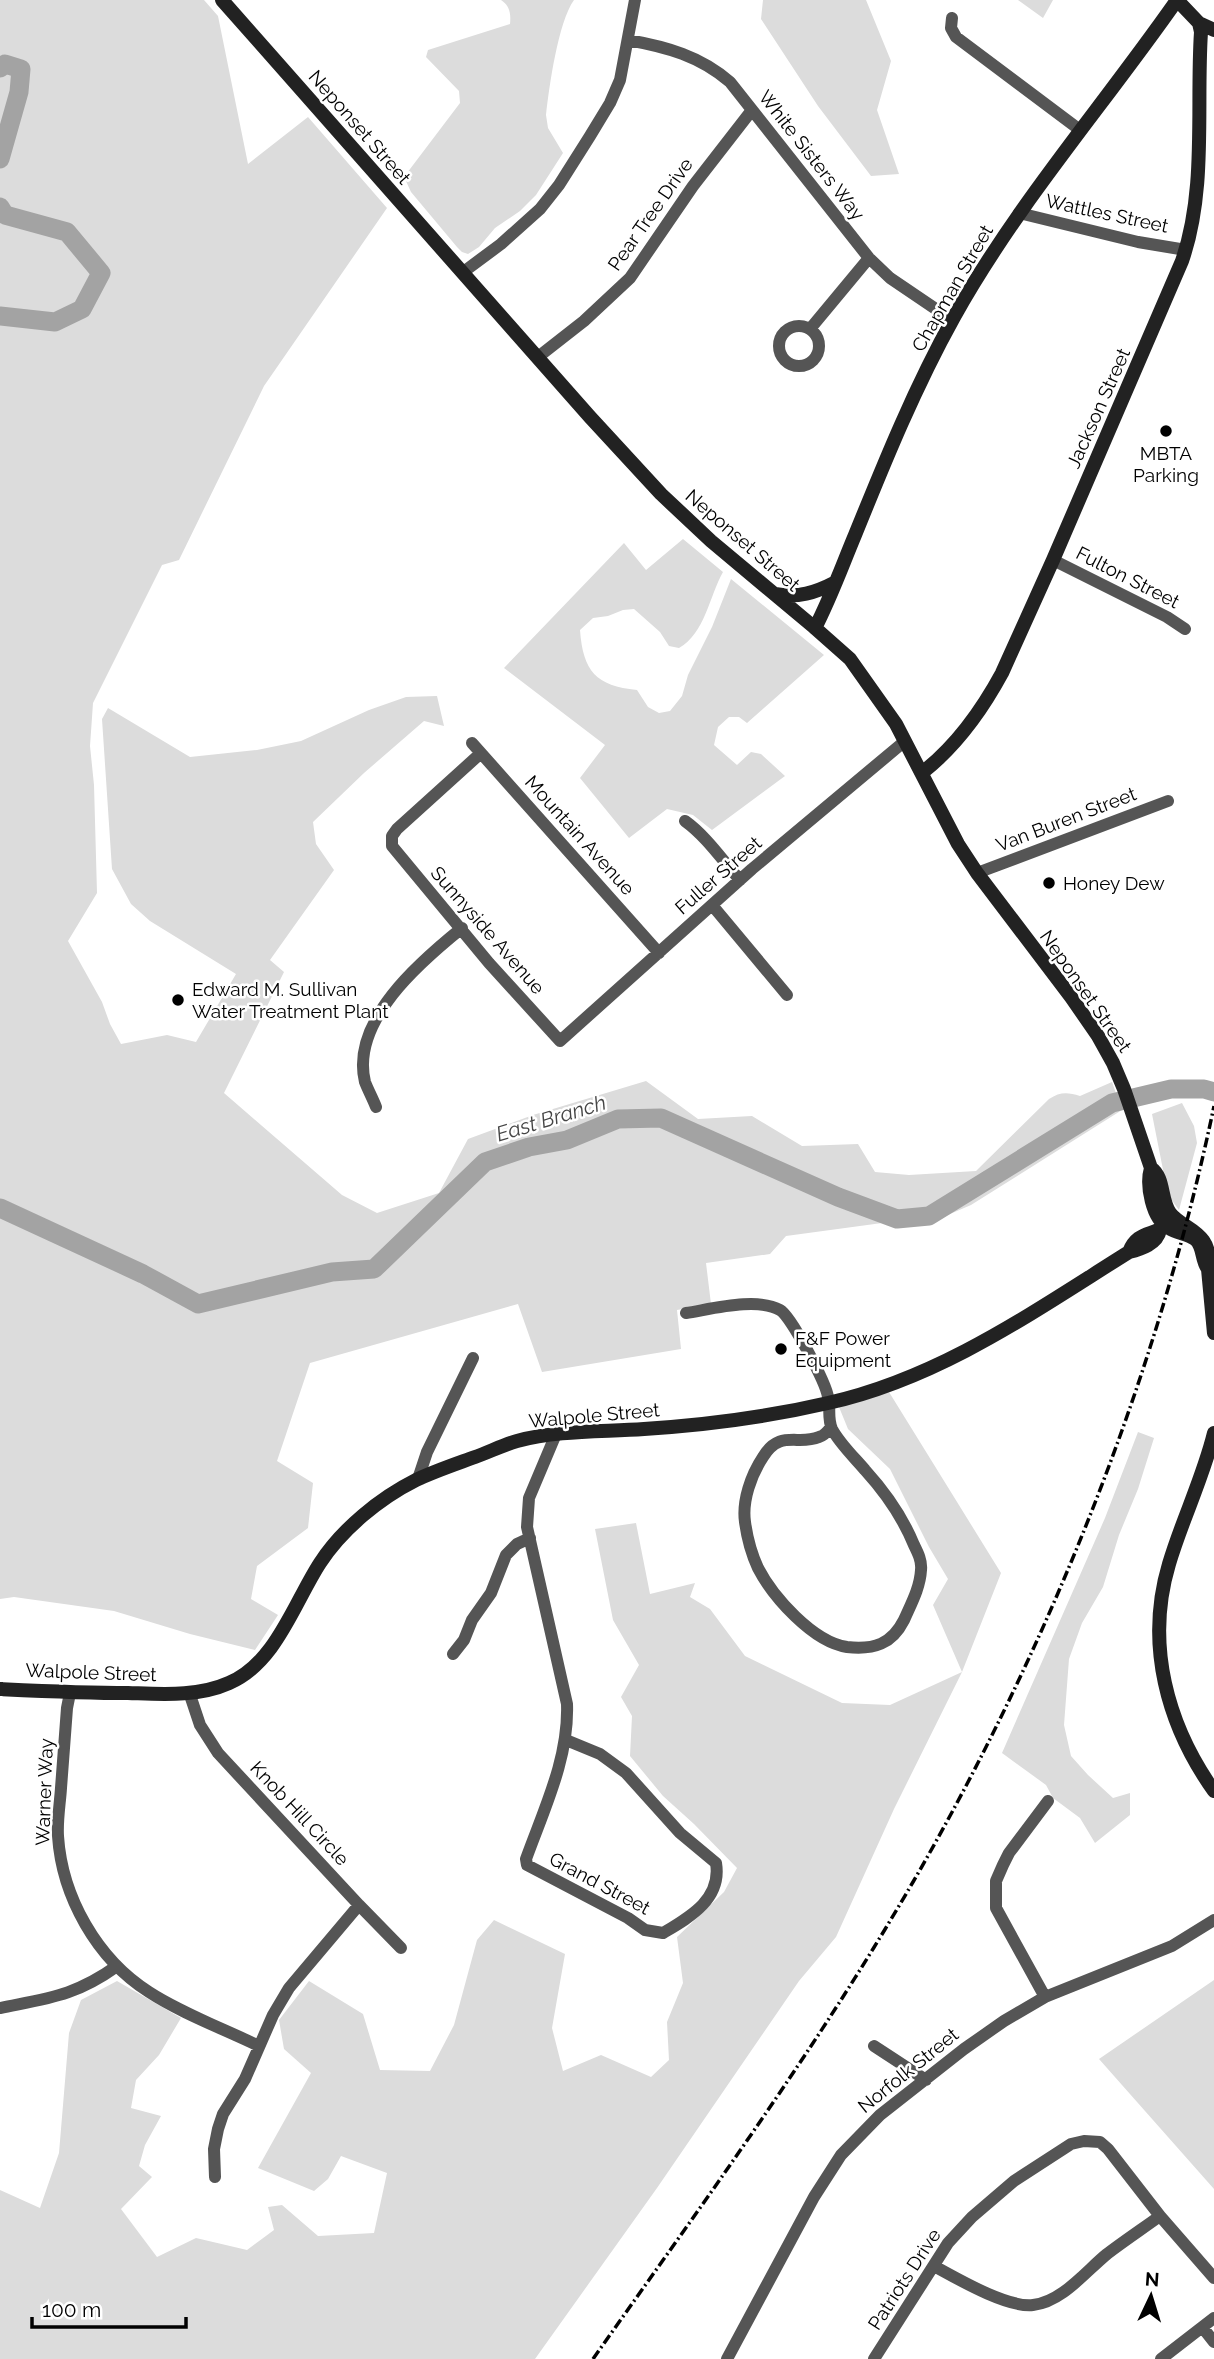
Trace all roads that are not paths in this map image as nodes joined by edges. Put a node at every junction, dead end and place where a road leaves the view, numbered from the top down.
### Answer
1 (222, 0) edge
2 (635, 0) edge
3 (1177, 0) edge
4 (952, 18) dead end
5 (1199, 23) junction
6 (1214, 30) edge
7 (628, 40) junction
8 (752, 110) junction
9 (1080, 130) junction
10 (1019, 214) junction
11 (1186, 250) junction
12 (869, 258) junction
13 (462, 273) junction
14 (952, 320) junction
15 (810, 329) dead end
16 (538, 357) junction
17 (1053, 560) junction
18 (836, 582) junction
19 (775, 594) junction
20 (816, 628) junction
21 (1185, 629) dead end
22 (905, 741) junction
23 (472, 743) dead end
24 (481, 753) junction
25 (923, 772) junction
26 (1168, 801) dead end
27 (685, 821) dead end
28 (977, 873) junction
29 (740, 880) junction
30 (712, 905) junction
31 (462, 928) junction
32 (659, 953) junction
33 (787, 995) dead end
34 (560, 1041) joint
35 (376, 1107) dead end
36 (1166, 1224) junction
37 (1212, 1240) edge
38 (1208, 1269) junction
39 (686, 1313) dead end
40 (1214, 1333) edge
41 (473, 1358) dead end
42 (829, 1403) junction
43 (831, 1427) junction
44 (1214, 1433) edge
45 (556, 1434) junction
46 (418, 1479) junction
47 (530, 1538) junction
48 (453, 1654) dead end
49 (0, 1689) edge
50 (189, 1692) junction
51 (70, 1693) junction
52 (566, 1740) junction
53 (1214, 1791) edge
54 (1048, 1801) dead end
55 (359, 1905) junction
56 (1214, 1920) edge
57 (401, 1948) dead end
58 (117, 1966) junction
59 (1045, 1997) junction
60 (0, 2008) edge
61 (259, 2046) junction
62 (874, 2046) dead end
63 (926, 2080) junction
64 (215, 2177) dead end
65 (1160, 2216) junction
66 (934, 2266) junction
67 (1214, 2278) edge
68 (1214, 2318) edge
69 (1203, 2328) junction
70 (1214, 2342) edge
71 (727, 2359) edge
72 (874, 2359) edge
73 (1161, 2359) edge

1 - 13 main road, Neponset Street
2 - 7 street
3 - 5 main road
3 - 9 main road, Chapman Street
4 - 9 street
5 - 6 main road
5 - 11 main road, Jackson Street
7 - 8 street, White Sisters Way
7 - 13 street
8 - 12 street, White Sisters Way
8 - 16 street, Pear Tree Drive
9 - 10 main road, Chapman Street
10 - 11 street, Wattles Street
10 - 14 main road, Chapman Street
11 - 17 main road, Jackson Street
12 - 14 street, White Sisters Way
12 - 15 street
13 - 16 main road, Neponset Street
14 - 18 main road, Chapman Street
16 - 19 main road, Neponset Street
17 - 21 street, Fulton Street
17 - 25 main road, Jackson Street
18 - 19 main road
18 - 20 main road, Chapman Street
19 - 20 main road, Neponset Street
20 - 22 main road, Neponset Street
22 - 25 main road, Neponset Street
22 - 29 street, Fuller Street
23 - 24 street, Mountain Avenue
24 - 31 street, Sunnyside Avenue
24 - 32 street, Mountain Avenue
25 - 28 main road, Neponset Street
26 - 28 street, Van Buren Street
27 - 29 street
28 - 36 main road, Neponset Street
29 - 30 street, Fuller Street
30 - 32 street, Fuller Street
30 - 33 street
31 - 34 street, Sunnyside Avenue
31 - 35 street
32 - 34 street, Fuller Street
36 - 37 main road
36 - 38 main road
36 - 42 main road, Walpole Street
37 - 38 main road
38 - 40 main road
39 - 42 street
41 - 46 street
42 - 43 street
42 - 45 main road, Walpole Street
43 - 43 street
44 - 53 main road
45 - 46 main road, Walpole Street
45 - 47 street, Grand Street
46 - 50 main road, Walpole Street
47 - 48 street
47 - 52 street, Grand Street
49 - 51 main road, Walpole Street
50 - 51 main road, Walpole Street
50 - 55 street, Knob Hill Circle
51 - 58 street, Warner Way
52 - 52 street, Grand Street
54 - 59 street
55 - 57 street, Knob Hill Circle
55 - 61 street
56 - 59 street, Norfolk Street
58 - 60 street
58 - 61 street, Warner Way
59 - 63 street, Norfolk Street
61 - 64 street
62 - 63 street
63 - 71 street, Norfolk Street
65 - 66 street
65 - 66 street, Patriots Drive
65 - 67 street, Patriots Drive
66 - 72 street, Patriots Drive
68 - 69 street
69 - 70 street
69 - 73 street

